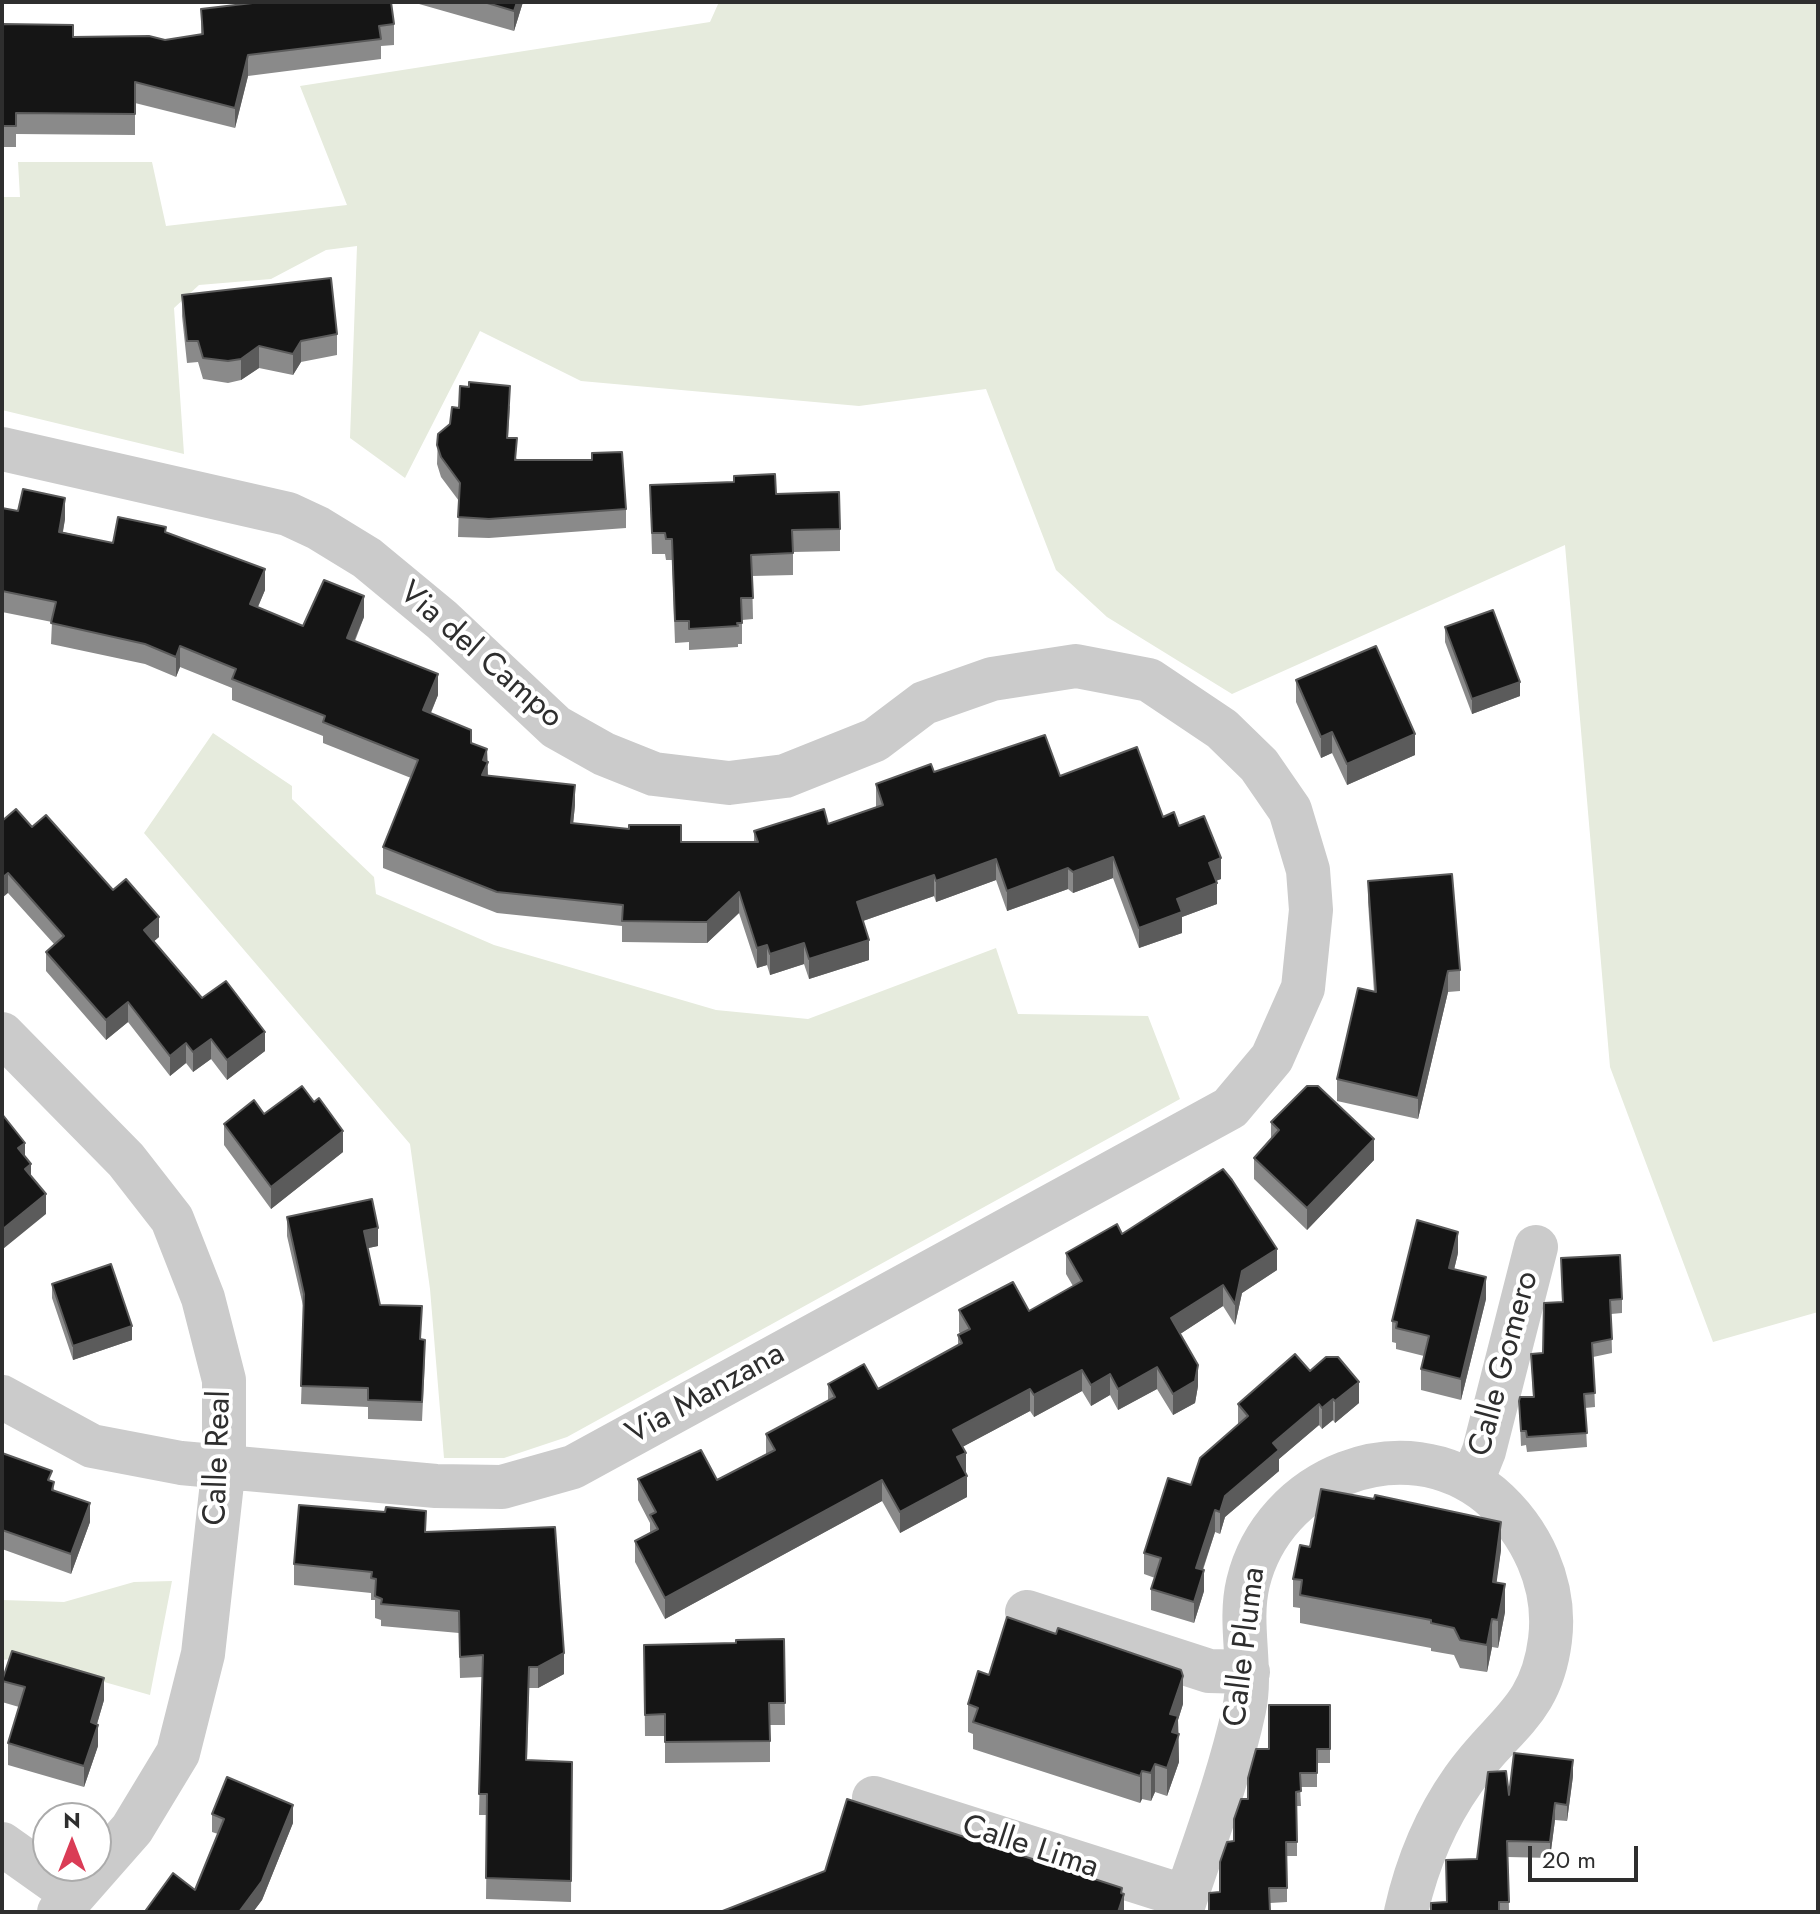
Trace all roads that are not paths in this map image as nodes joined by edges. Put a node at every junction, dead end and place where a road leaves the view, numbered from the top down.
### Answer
1 (2, 449) edge
2 (1303, 988) joint
3 (2, 1034) edge
4 (1536, 1247) dead end
5 (2, 1397) edge
6 (224, 1465) junction
7 (1472, 1481) junction
8 (1027, 1612) dead end
9 (1248, 1672) junction
10 (874, 1798) dead end
11 (2, 1844) edge
12 (66, 1904) edge
13 (1183, 1904) edge
14 (1406, 1912) edge

1 - 2 street, Via del Campo
2 - 6 street, Via Manzana
3 - 6 street, Calle Real
4 - 7 street, Calle Gomero
5 - 6 street, Via Manzana
6 - 12 street, Calle Real
7 - 9 street, Calle Pluma
7 - 14 street, Calle Pluma
8 - 9 street
9 - 13 street, Calle Pluma
10 - 13 street, Calle Lima
11 - 12 street

